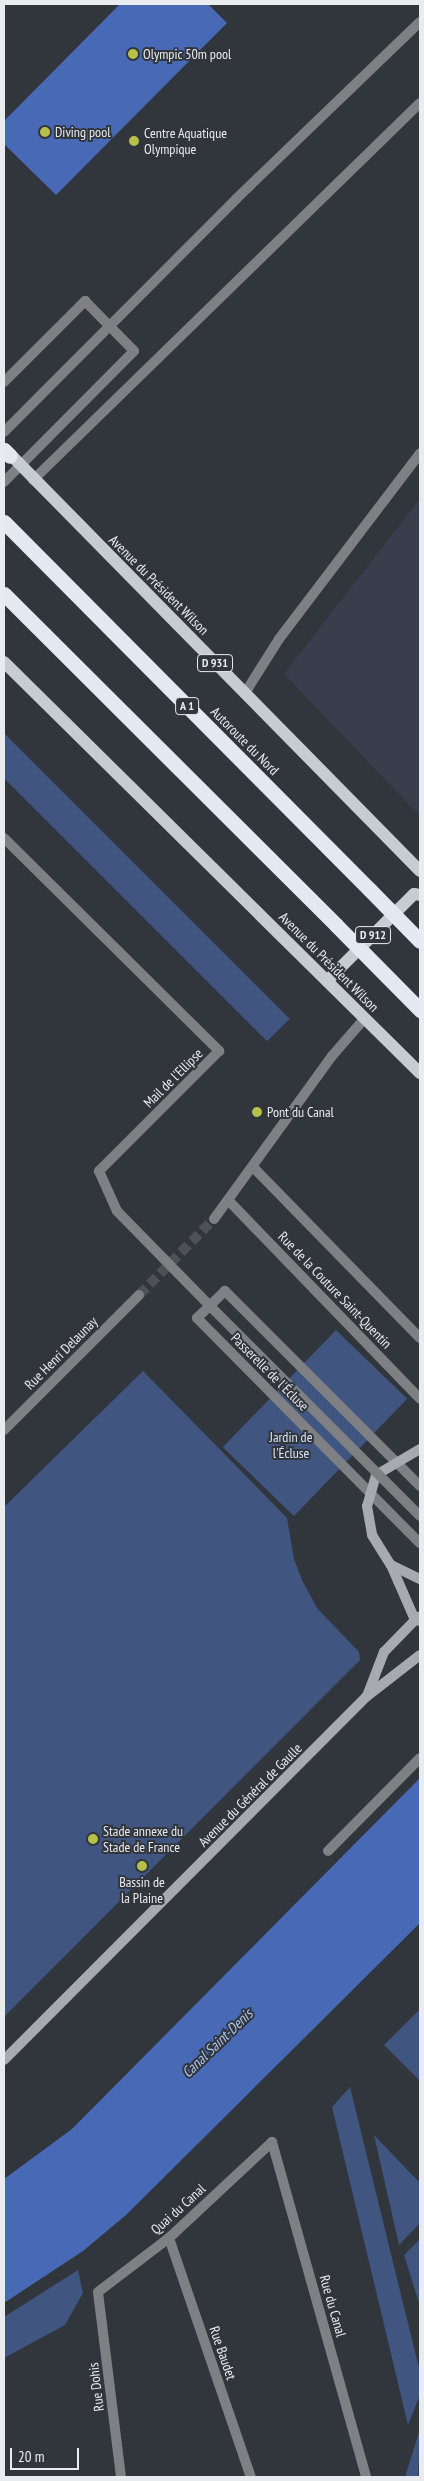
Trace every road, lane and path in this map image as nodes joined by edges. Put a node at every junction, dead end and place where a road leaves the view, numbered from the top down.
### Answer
1 (420, 22) edge
2 (420, 103) edge
3 (109, 326) junction
4 (4, 382) edge
5 (4, 432) edge
6 (420, 453) edge
7 (9, 455) edge
8 (33, 480) junction
9 (4, 482) edge
10 (4, 522) edge
11 (4, 594) edge
12 (4, 662) edge
13 (245, 693) junction
14 (4, 838) edge
15 (420, 871) edge
16 (420, 895) edge
17 (420, 941) edge
18 (327, 981) junction
19 (420, 1010) edge
20 (365, 1018) junction
21 (420, 1073) edge
22 (253, 1167) junction
23 (229, 1201) junction
24 (214, 1219) tunnel mouth
25 (139, 1295) tunnel mouth
26 (210, 1306) junction
27 (420, 1338) edge
28 (420, 1399) edge
29 (4, 1430) edge
30 (420, 1449) edge
31 (420, 1486) edge
32 (420, 1516) edge
33 (420, 1543) edge
34 (391, 1565) junction
35 (420, 1579) edge
36 (418, 1618) edge
37 (420, 1655) edge
38 (366, 1697) junction
39 (420, 1758) edge
40 (328, 1851) dead end
41 (4, 2060) edge
42 (272, 2142) joint
43 (170, 2238) junction
44 (98, 2292) joint
45 (121, 2477) edge
46 (251, 2477) edge
47 (366, 2477) edge

1 - 3 street
2 - 8 street
3 - 4 street
3 - 5 street
3 - 7 street
6 - 13 street
7 - 8 main road, Avenue du Président Wilson / D 931
7 - 9 street
8 - 13 main road, Avenue du Président Wilson / D 931
10 - 17 highway, Autoroute du Nord / A 1, bridge
11 - 19 highway, bridge
12 - 18 main road, Avenue du Président Wilson
13 - 15 main road, Avenue du Président Wilson / D 931
14 - 26 street, Mail de l'Ellipse
16 - 18 main road, D 912
18 - 20 main road, Avenue du Président Wilson
20 - 21 main road, Avenue du Président Wilson
20 - 22 street
22 - 23 street
22 - 27 street, Rue de la Couture Saint-Quentin
23 - 24 street
23 - 28 street, Rue de la Couture Saint-Quentin
25 - 29 street, Rue Henri Delaunay
26 - 31 street, Passerelle de l'Écluse
26 - 32 street, Passerelle de l'Écluse, bridge
26 - 33 street, Passerelle de l'Écluse
30 - 34 street
34 - 35 street
34 - 36 street
36 - 38 street, Avenue du Général de Gaulle
37 - 38 street, Avenue du Général de Gaulle
38 - 41 street, Avenue du Général de Gaulle
39 - 40 street
42 - 43 street, Quai du Canal
42 - 47 street, Rue du Canal
43 - 44 street, Quai du Canal
43 - 46 street, Rue Baudet
44 - 45 street, Rue Dohis

